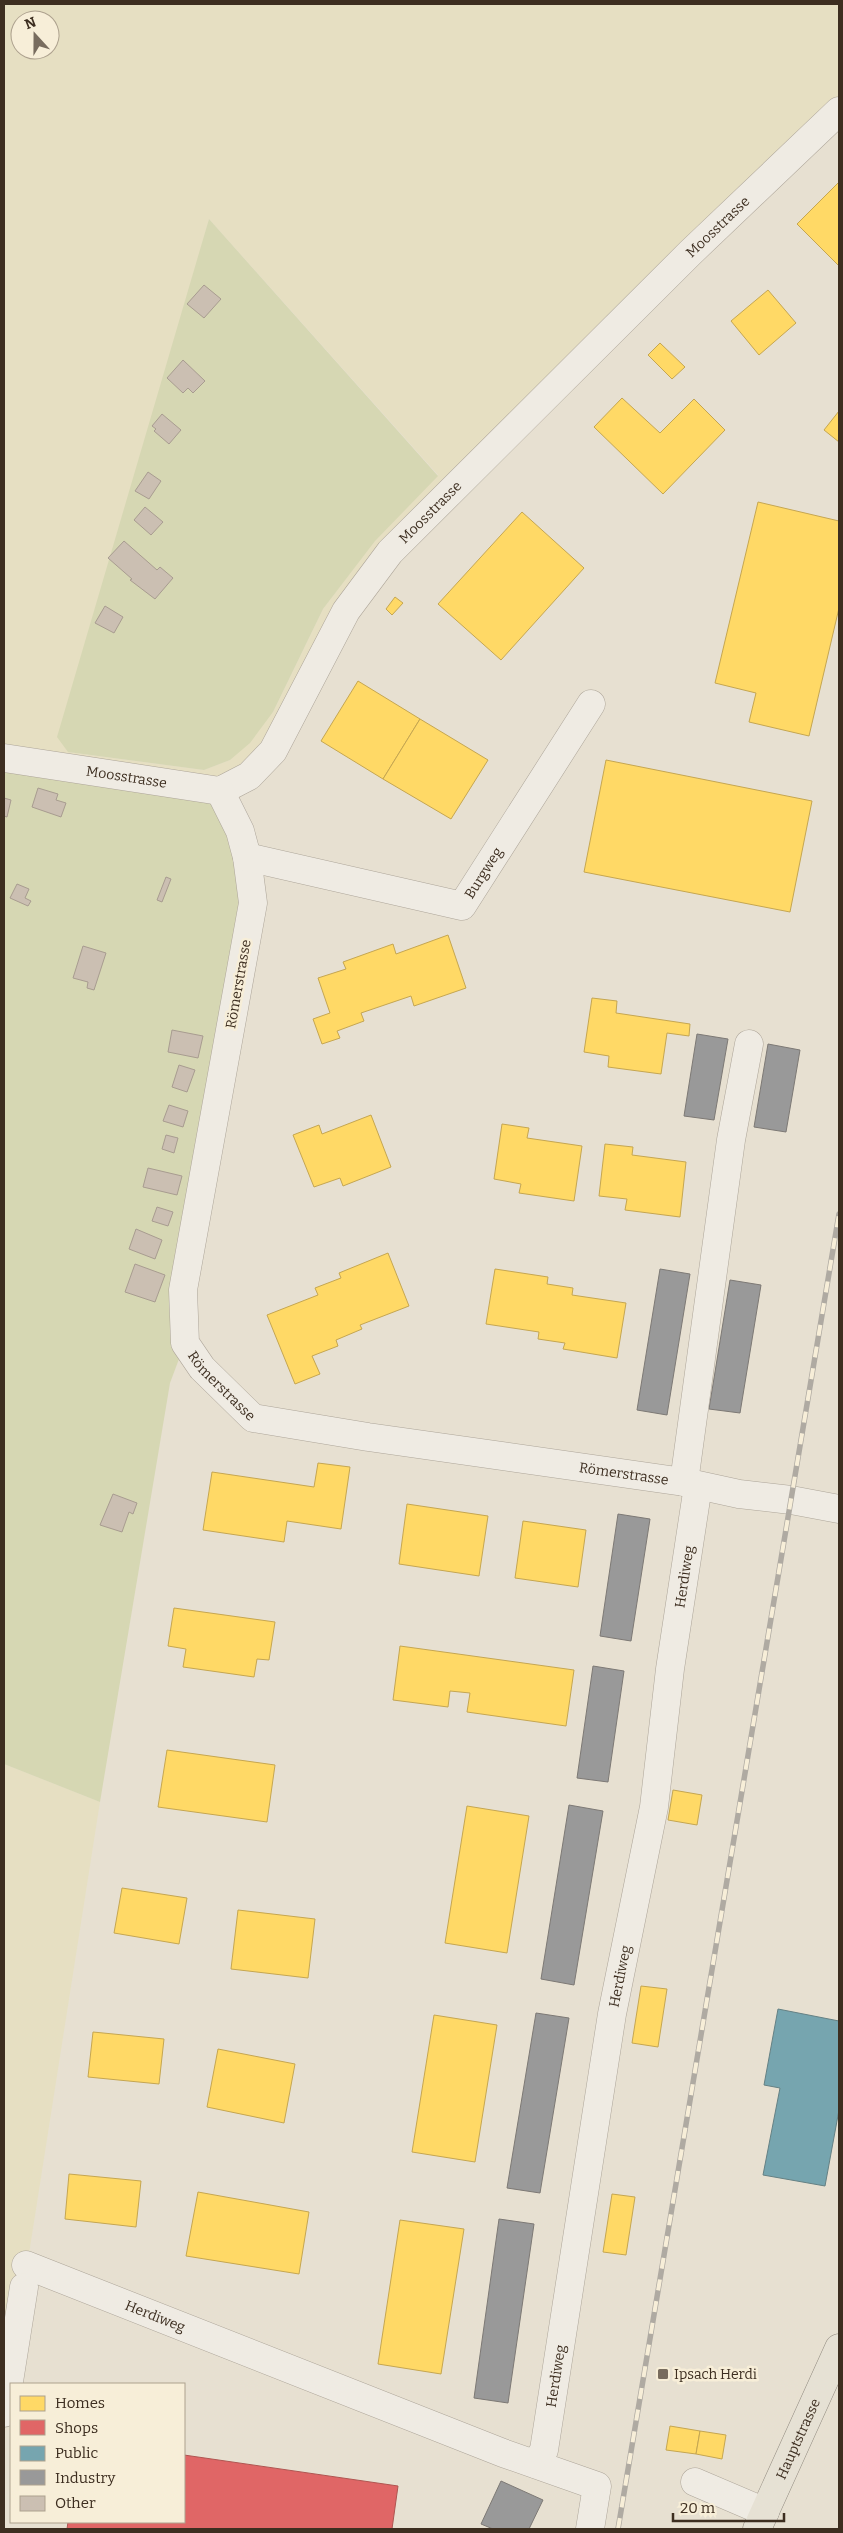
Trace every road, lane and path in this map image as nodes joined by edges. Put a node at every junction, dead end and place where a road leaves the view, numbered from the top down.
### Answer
1 (839, 110) edge
2 (591, 704) dead end
3 (4, 758) edge
4 (220, 791) junction
5 (247, 857) junction
6 (749, 1044) dead end
7 (691, 1484) junction
8 (839, 1509) edge
9 (839, 2348) edge
10 (4, 2413) edge
11 (536, 2464) junction
12 (695, 2482) dead end
13 (761, 2521) edge
14 (590, 2529) edge

1 - 4 street, Moosstrasse
2 - 5 street, Burgweg
3 - 4 street, Moosstrasse
4 - 5 street, Römerstrasse
5 - 7 street, Römerstrasse
6 - 7 street, Herdiweg
7 - 8 street, Römerstrasse
7 - 11 street, Herdiweg
9 - 13 main road, Hauptstrasse
10 - 11 street, Herdiweg
11 - 14 street, Herdiweg
12 - 13 street

